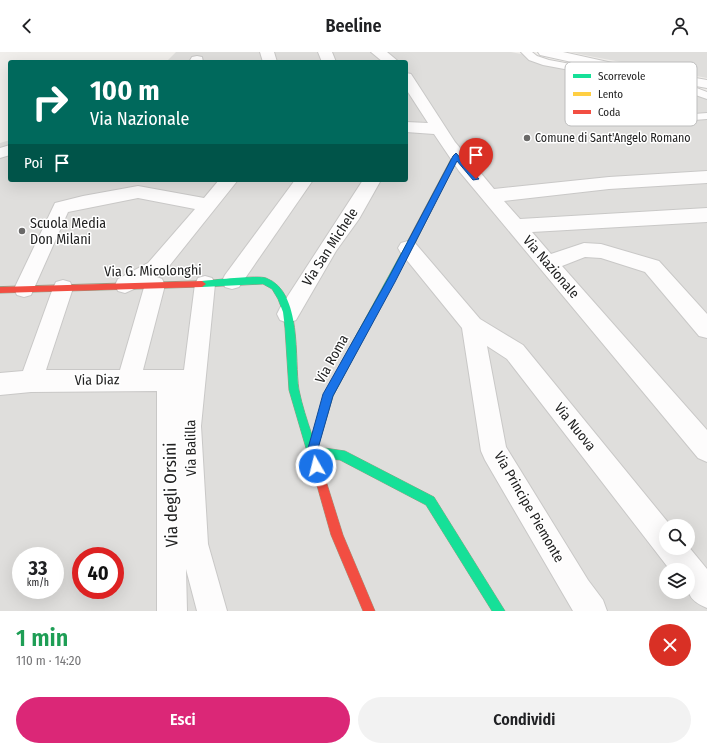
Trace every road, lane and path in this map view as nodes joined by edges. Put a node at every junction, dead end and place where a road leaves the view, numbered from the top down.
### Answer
1 (378, 52) edge
2 (526, 52) edge
3 (545, 52) edge
4 (389, 60) edge
5 (590, 62) edge
6 (565, 66) edge
7 (408, 79) edge
8 (697, 82) edge
9 (707, 84) edge
10 (697, 92) edge
11 (707, 96) edge
12 (408, 127) edge
13 (439, 129) junction
14 (456, 156) junction
15 (707, 177) edge
16 (227, 182) edge
17 (303, 182) edge
18 (371, 182) edge
19 (144, 186) edge
20 (490, 196) junction
21 (208, 205) junction
22 (707, 216) edge
23 (516, 226) junction
24 (408, 248) junction
25 (547, 263) junction
26 (232, 281) junction
27 (205, 284) junction
28 (125, 285) junction
29 (155, 285) junction
30 (63, 288) junction
31 (24, 289) junction
32 (0, 290) edge
33 (288, 314) junction
34 (472, 325) junction
35 (707, 329) edge
36 (129, 379) junction
37 (181, 380) junction
38 (31, 381) junction
39 (0, 384) edge
40 (707, 449) edge
41 (312, 452) junction
42 (659, 533) edge
43 (677, 555) edge
44 (707, 593) edge
45 (172, 611) edge
46 (212, 611) edge
47 (369, 611) edge
48 (499, 611) edge
49 (592, 611) edge

1 - 4 street
2 - 6 lane
3 - 5 street
7 - 13 street, Via Nazionale
8 - 9 street
10 - 11 lane
12 - 13 street
13 - 14 street, Via Nazionale
14 - 20 street, Via Nazionale
14 - 24 street, Via Roma
15 - 20 street
16 - 21 street
17 - 26 street
18 - 33 street, Via San Michele
19 - 21 street
19 - 31 street
20 - 23 street, Via Nazionale
21 - 28 street
22 - 23 street
23 - 25 street, Via Nazionale
24 - 34 street
24 - 41 street, Via Roma
25 - 35 street
25 - 40 street, Via Nazionale
26 - 27 street, Via G. Micolonghi
26 - 33 street, Via G. Micolonghi
27 - 29 street, Via G. Micolonghi
27 - 37 street, Via Balilla
28 - 29 street, Via G. Micolonghi
28 - 30 street, Via G. Micolonghi
29 - 36 street
30 - 31 street, Via G. Micolonghi
30 - 38 street
31 - 32 street, Via G. Micolonghi
33 - 41 street, Via G. Micolonghi
34 - 42 street, Via Nuova
34 - 49 street, Via Principe Piemonte
36 - 37 street, Via Diaz
36 - 38 street, Via Diaz
37 - 45 street, Via degli Orsini
37 - 46 street, Via Balilla
38 - 39 street, Via Diaz
41 - 47 street
41 - 48 street
43 - 44 street

